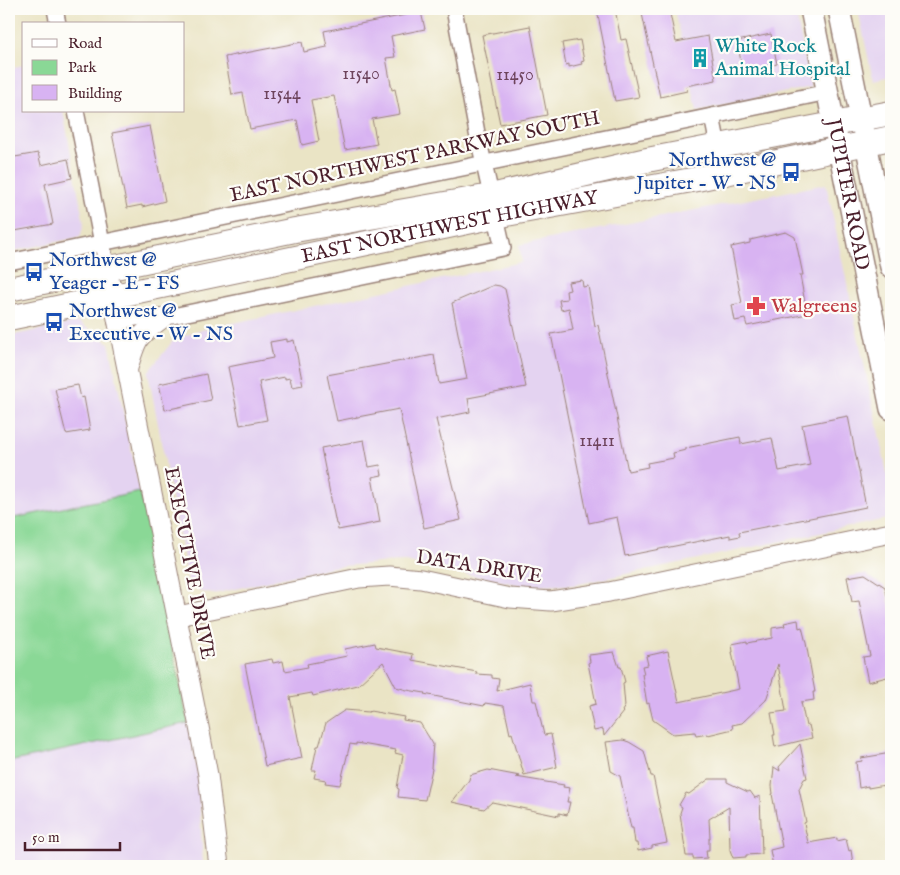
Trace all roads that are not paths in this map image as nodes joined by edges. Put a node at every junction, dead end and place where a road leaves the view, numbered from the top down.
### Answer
1 (55, 9) edge
2 (454, 9) edge
3 (811, 9) edge
4 (839, 9) edge
5 (58, 22) edge
6 (828, 92) junction
7 (76, 112) edge
8 (891, 113) edge
9 (712, 116) junction
10 (861, 119) junction
11 (835, 124) junction
12 (891, 138) edge
13 (866, 143) junction
14 (718, 146) junction
15 (839, 148) junction
16 (484, 164) junction
17 (494, 206) junction
18 (102, 243) junction
19 (9, 262) edge
20 (891, 267) edge
21 (107, 270) junction
22 (9, 289) edge
23 (112, 297) junction
24 (9, 318) edge
25 (163, 318) junction
26 (116, 322) junction
27 (127, 372) junction
28 (890, 400) edge
29 (891, 533) edge
30 (178, 616) junction
31 (219, 866) edge

1 - 5 street
2 - 16 street
3 - 6 main road, JUPITER ROAD
4 - 10 main road, JUPITER ROAD
6 - 9 street, EAST NORTHWEST PARKWAY SOUTH
6 - 11 main road, JUPITER ROAD
7 - 18 street
8 - 10 main road, EAST NORTHWEST HIGHWAY
9 - 14 street
9 - 16 street, EAST NORTHWEST PARKWAY SOUTH
10 - 11 main road, EAST NORTHWEST HIGHWAY
10 - 13 main road, JUPITER ROAD
11 - 14 main road, EAST NORTHWEST HIGHWAY
11 - 15 main road, JUPITER ROAD
12 - 13 main road, EAST NORTHWEST HIGHWAY
13 - 15 main road, EAST NORTHWEST HIGHWAY
13 - 20 main road, JUPITER ROAD
14 - 17 main road, EAST NORTHWEST HIGHWAY
15 - 17 main road, EAST NORTHWEST HIGHWAY
15 - 28 main road, JUPITER ROAD
16 - 17 street
16 - 18 street, EAST NORTHWEST PARKWAY SOUTH
17 - 21 main road, EAST NORTHWEST HIGHWAY
17 - 23 main road, EAST NORTHWEST HIGHWAY
17 - 25 street
18 - 19 street, EAST NORTHWEST PARKWAY SOUTH
18 - 21 street
21 - 22 main road, EAST NORTHWEST HIGHWAY
21 - 23 street, EXECUTIVE DRIVE
23 - 24 main road, EAST NORTHWEST HIGHWAY
23 - 26 street, EXECUTIVE DRIVE
25 - 26 street
25 - 27 street
26 - 27 street, EXECUTIVE DRIVE
27 - 30 street, EXECUTIVE DRIVE
29 - 30 street, DATA DRIVE
30 - 31 street, EXECUTIVE DRIVE

